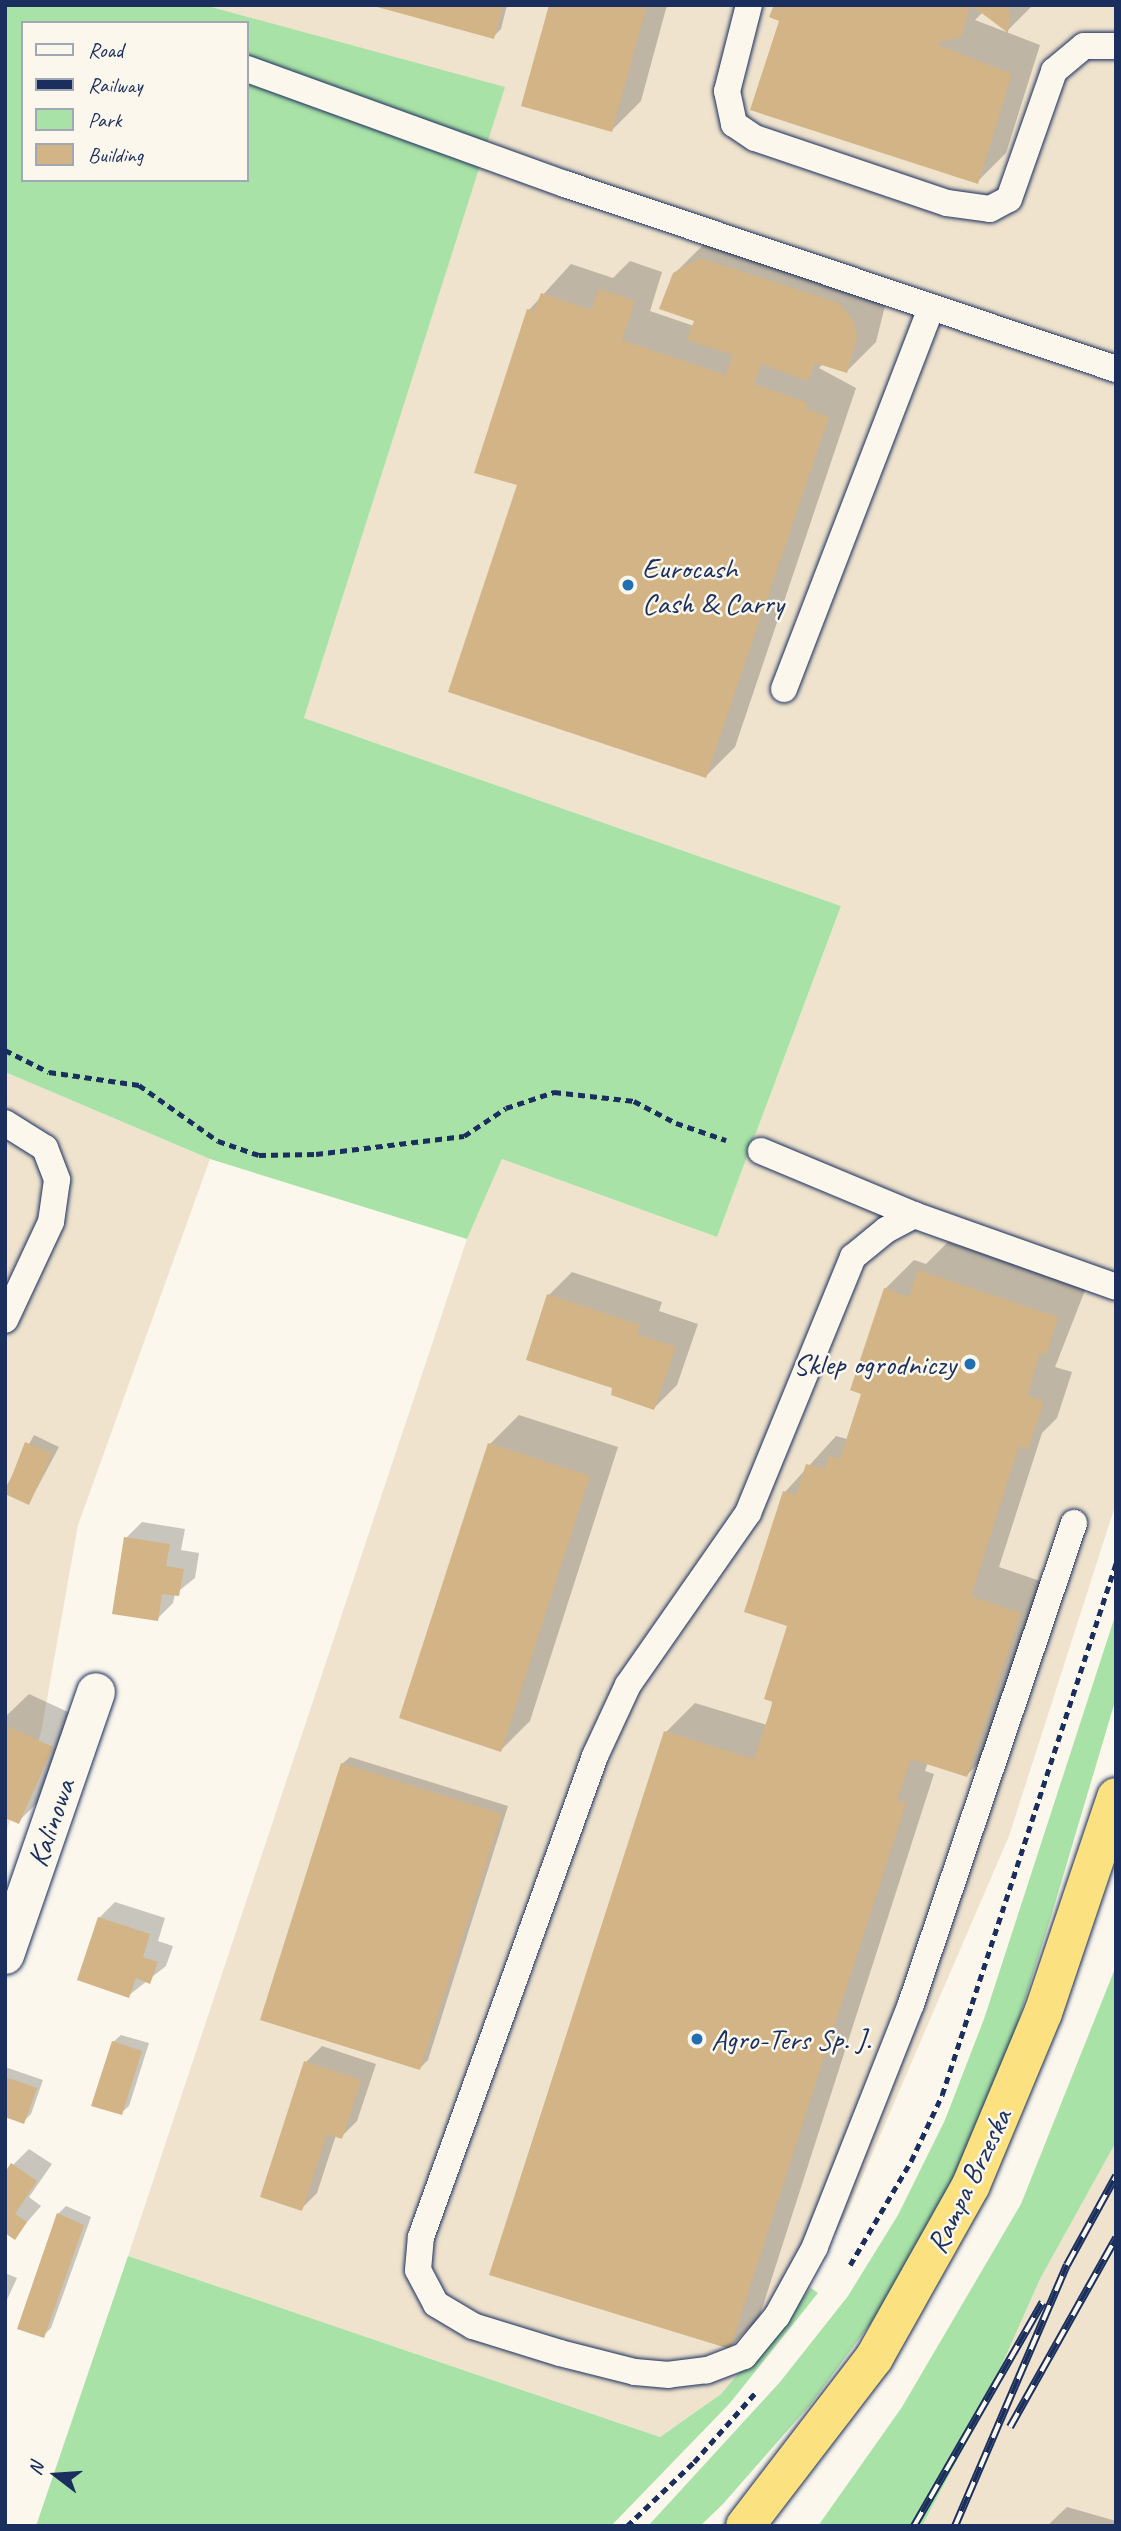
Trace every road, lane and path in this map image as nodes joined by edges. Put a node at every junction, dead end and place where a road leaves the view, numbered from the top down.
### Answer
1 (749, 5) edge
2 (1116, 46) edge
3 (248, 69) edge
4 (931, 308) junction
5 (1116, 369) edge
6 (784, 689) dead end
7 (5, 1050) edge
8 (5, 1122) edge
9 (761, 1151) joint
10 (914, 1215) junction
11 (1116, 1287) edge
12 (5, 1320) edge
13 (1074, 1523) dead end
14 (96, 1692) dead end
15 (1116, 1797) edge
16 (5, 1955) edge
17 (745, 2526) edge

1 - 2 lane
3 - 4 lane
4 - 5 lane
4 - 6 lane
7 - 9 path
8 - 12 lane
9 - 10 lane
10 - 11 lane
10 - 13 lane
14 - 16 street, Kalinowa
15 - 17 highway, Rampa Brzeska

